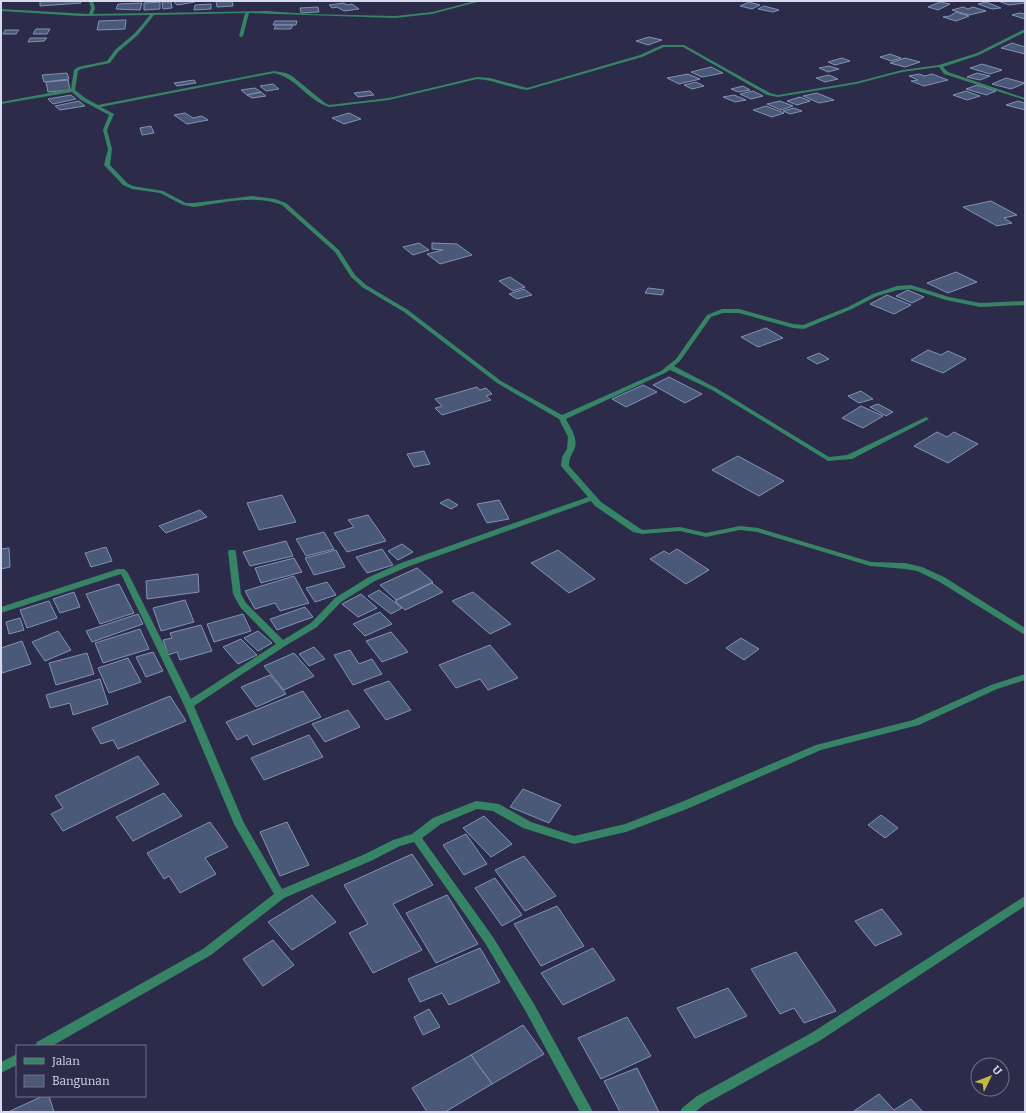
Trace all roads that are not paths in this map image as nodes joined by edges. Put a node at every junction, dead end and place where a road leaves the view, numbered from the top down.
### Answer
1 (91, 1) edge
2 (479, 1) edge
3 (1, 10) edge
4 (246, 12) junction
5 (91, 14) junction
6 (153, 14) junction
7 (1025, 30) edge
8 (241, 36) dead end
9 (940, 66) junction
10 (73, 90) junction
11 (1025, 99) edge
12 (1, 103) edge
13 (98, 106) junction
14 (1025, 302) edge
15 (670, 367) junction
16 (562, 418) junction
17 (926, 419) dead end
18 (593, 498) junction
19 (232, 552) dead end
20 (1, 610) edge
21 (1025, 632) edge
22 (282, 644) junction
23 (1025, 676) edge
24 (189, 705) junction
25 (416, 837) junction
26 (280, 895) junction
27 (1025, 900) edge
28 (43, 1045) edge
29 (16, 1060) edge
30 (1, 1068) edge
31 (587, 1112) edge
32 (686, 1112) edge

1 - 5 street
2 - 4 street
3 - 5 street
4 - 6 street
4 - 8 street
5 - 6 street
6 - 10 street
7 - 9 street
9 - 11 street
9 - 13 street
10 - 12 street
10 - 13 street
13 - 16 street
14 - 15 street
15 - 16 street
15 - 17 street
16 - 18 street
18 - 21 street
18 - 22 street
19 - 22 street
20 - 24 street
22 - 24 street
23 - 25 street
24 - 26 street
25 - 26 street
25 - 31 street
26 - 28 street
27 - 32 street
29 - 30 street

